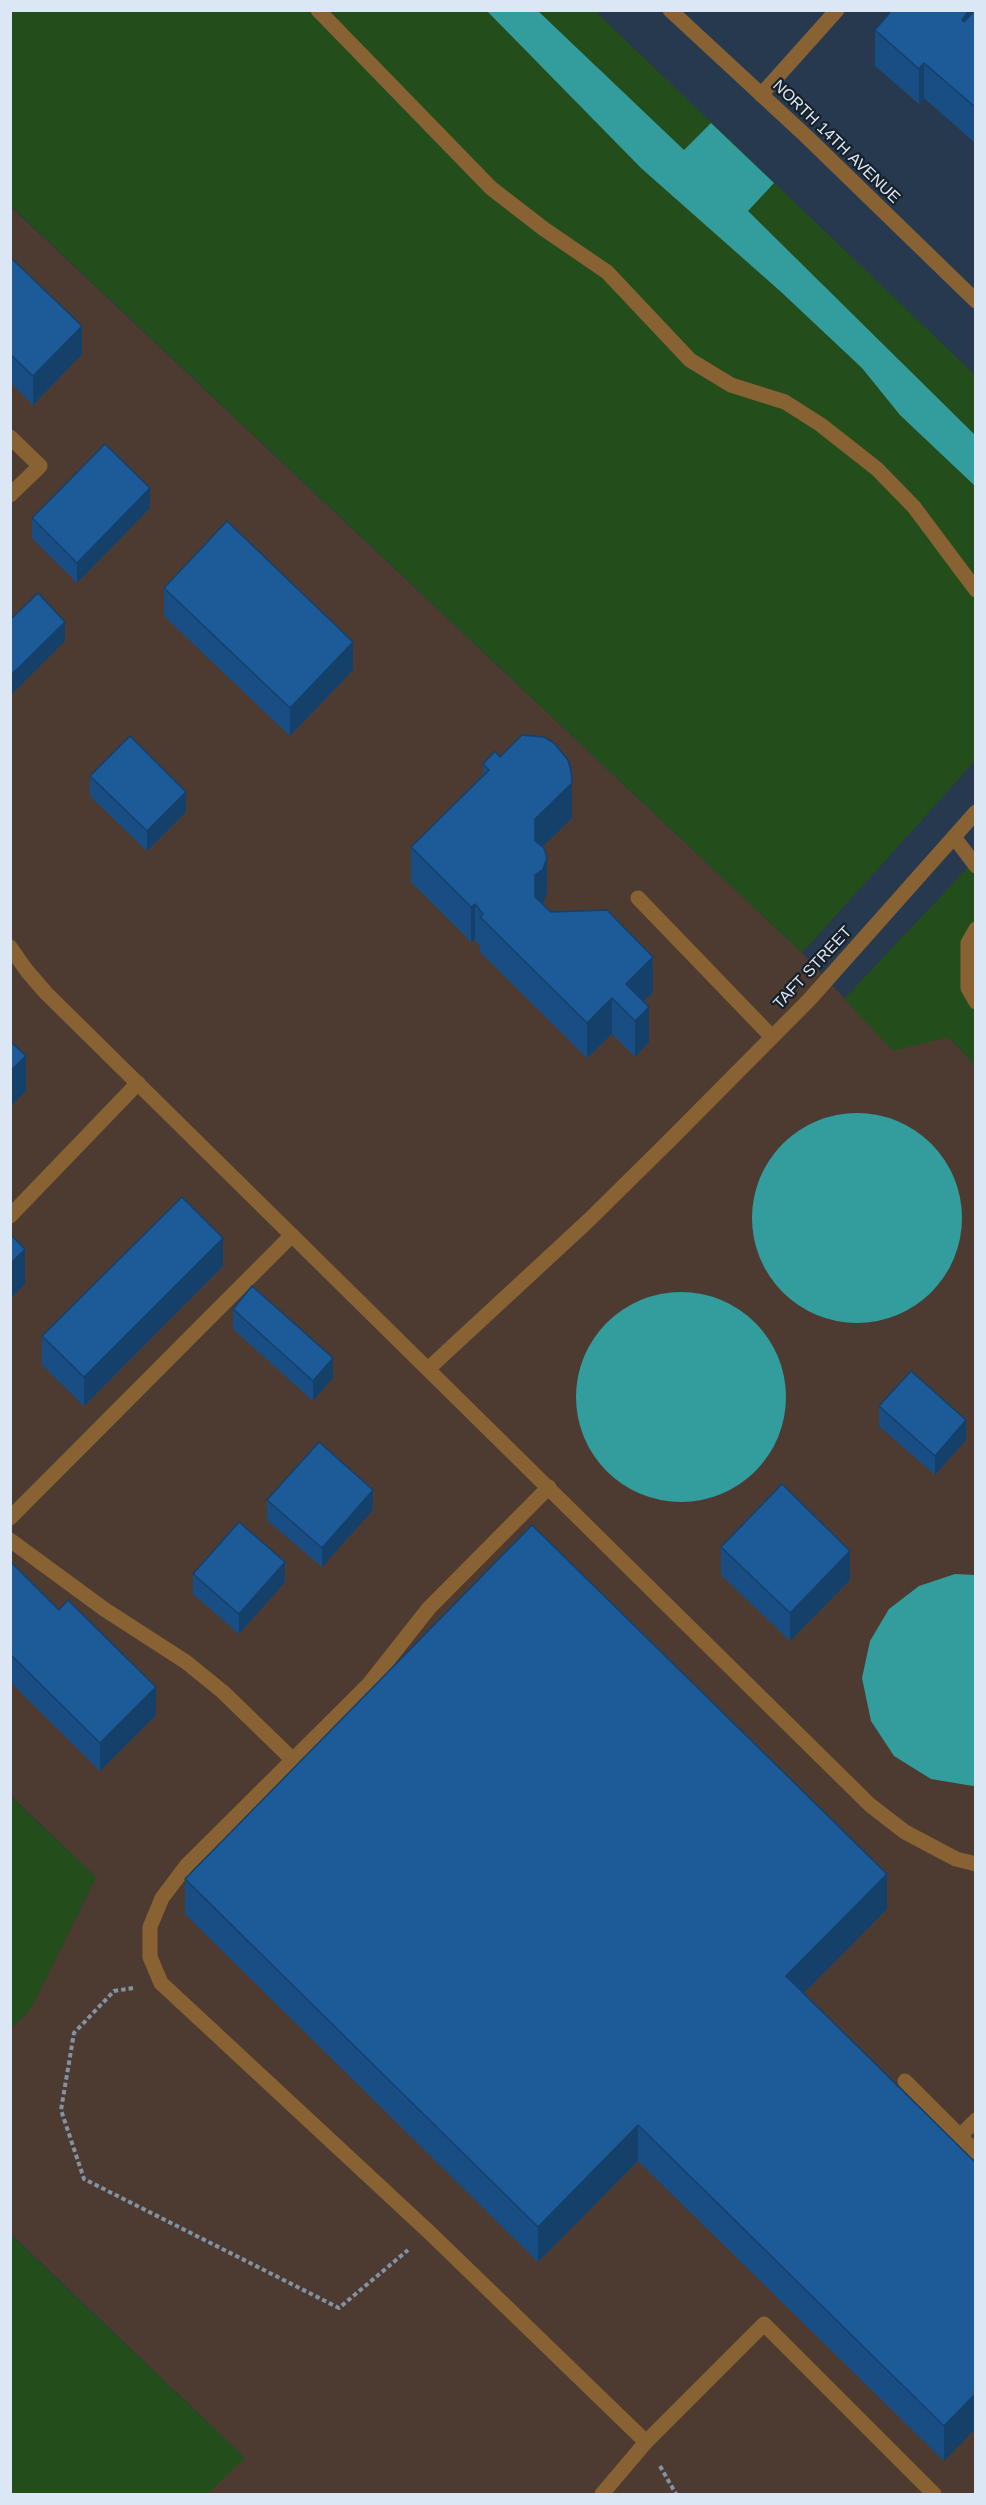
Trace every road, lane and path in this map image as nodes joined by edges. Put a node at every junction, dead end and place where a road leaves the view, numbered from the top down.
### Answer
1 (318, 10) edge
2 (670, 10) edge
3 (837, 10) edge
4 (761, 94) junction
5 (975, 301) edge
6 (10, 437) edge
7 (10, 495) edge
8 (975, 590) edge
9 (975, 812) edge
10 (954, 837) junction
11 (975, 866) edge
12 (638, 898) dead end
13 (975, 929) edge
14 (10, 947) edge
15 (975, 1002) edge
16 (772, 1037) junction
17 (138, 1083) junction
18 (10, 1216) edge
19 (292, 1234) junction
20 (428, 1369) junction
21 (549, 1487) junction
22 (10, 1518) edge
23 (10, 1540) edge
24 (293, 1760) junction
25 (975, 1864) edge
26 (161, 1983) junction
27 (905, 2082) dead end
28 (975, 2120) edge
29 (960, 2136) junction
30 (975, 2152) edge
31 (429, 2232) junction
32 (646, 2442) junction
33 (602, 2494) edge
34 (934, 2494) edge

1 - 8 street
2 - 4 street, NORTH 14TH AVENUE
3 - 4 street
4 - 5 street, NORTH 14TH AVENUE
6 - 7 street
9 - 10 street, TAFT STREET
10 - 11 street
10 - 16 street, TAFT STREET
12 - 16 street
13 - 15 street
14 - 17 street
16 - 20 street, TAFT STREET
17 - 18 street
17 - 19 street
19 - 20 street
19 - 22 street
20 - 21 street
21 - 24 street
21 - 25 street
23 - 24 street
24 - 26 street
26 - 31 street
26 - 31 path
27 - 29 street
28 - 29 street
29 - 30 street
31 - 32 street
32 - 33 street
32 - 34 street

